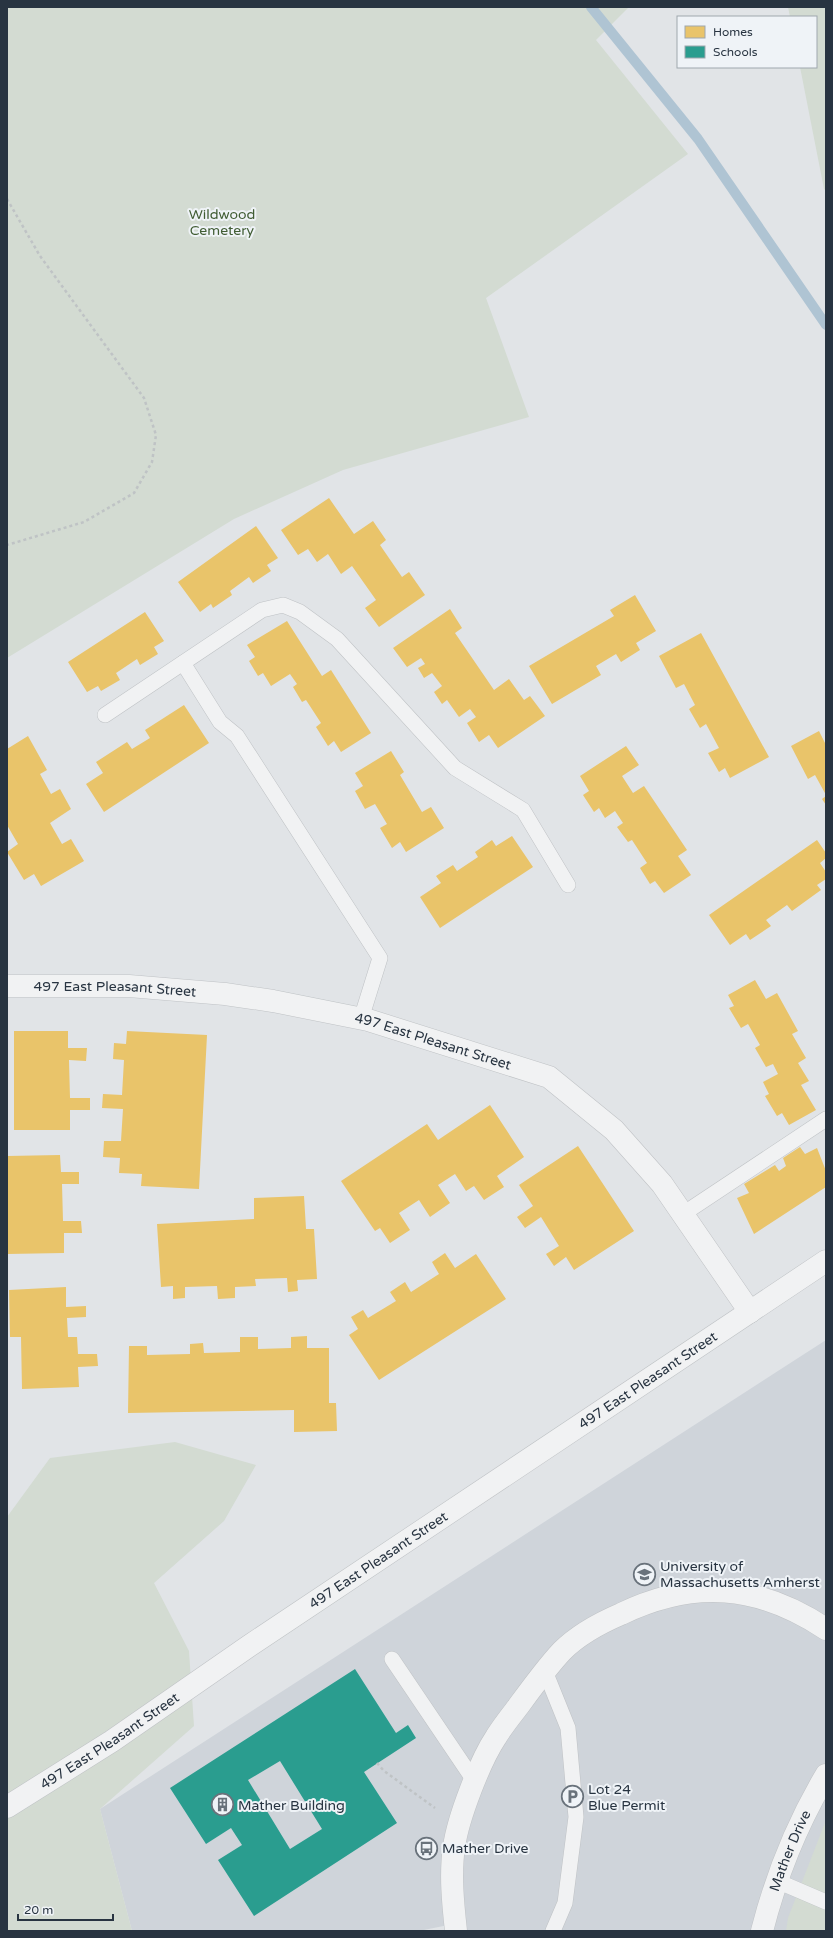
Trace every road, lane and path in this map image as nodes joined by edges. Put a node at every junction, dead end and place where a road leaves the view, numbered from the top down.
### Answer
1 (7, 199) edge
2 (7, 545) edge
3 (183, 663) junction
4 (105, 715) dead end
5 (568, 885) dead end
6 (7, 986) edge
7 (361, 1019) junction
8 (826, 1119) edge
9 (683, 1214) junction
10 (826, 1261) edge
11 (750, 1312) junction
12 (826, 1629) edge
13 (392, 1659) dead end
14 (545, 1671) junction
15 (377, 1763) dead end
16 (826, 1775) edge
17 (474, 1782) junction
18 (7, 1808) edge
19 (440, 1811) dead end
20 (777, 1881) junction
21 (826, 1902) edge
22 (456, 1931) edge
23 (553, 1931) edge
24 (762, 1931) edge

1 - 2 path
3 - 4 lane
3 - 5 lane
3 - 7 lane
6 - 7 street, 497 East Pleasant Street
7 - 9 street, 497 East Pleasant Street
8 - 9 lane
9 - 11 street, 497 East Pleasant Street
10 - 11 street, 497 East Pleasant Street
11 - 18 street, 497 East Pleasant Street
12 - 14 street
13 - 17 lane
14 - 17 street
14 - 23 lane
15 - 19 path
16 - 20 street, Mather Drive
17 - 22 street
20 - 21 lane
20 - 24 street, Mather Drive

